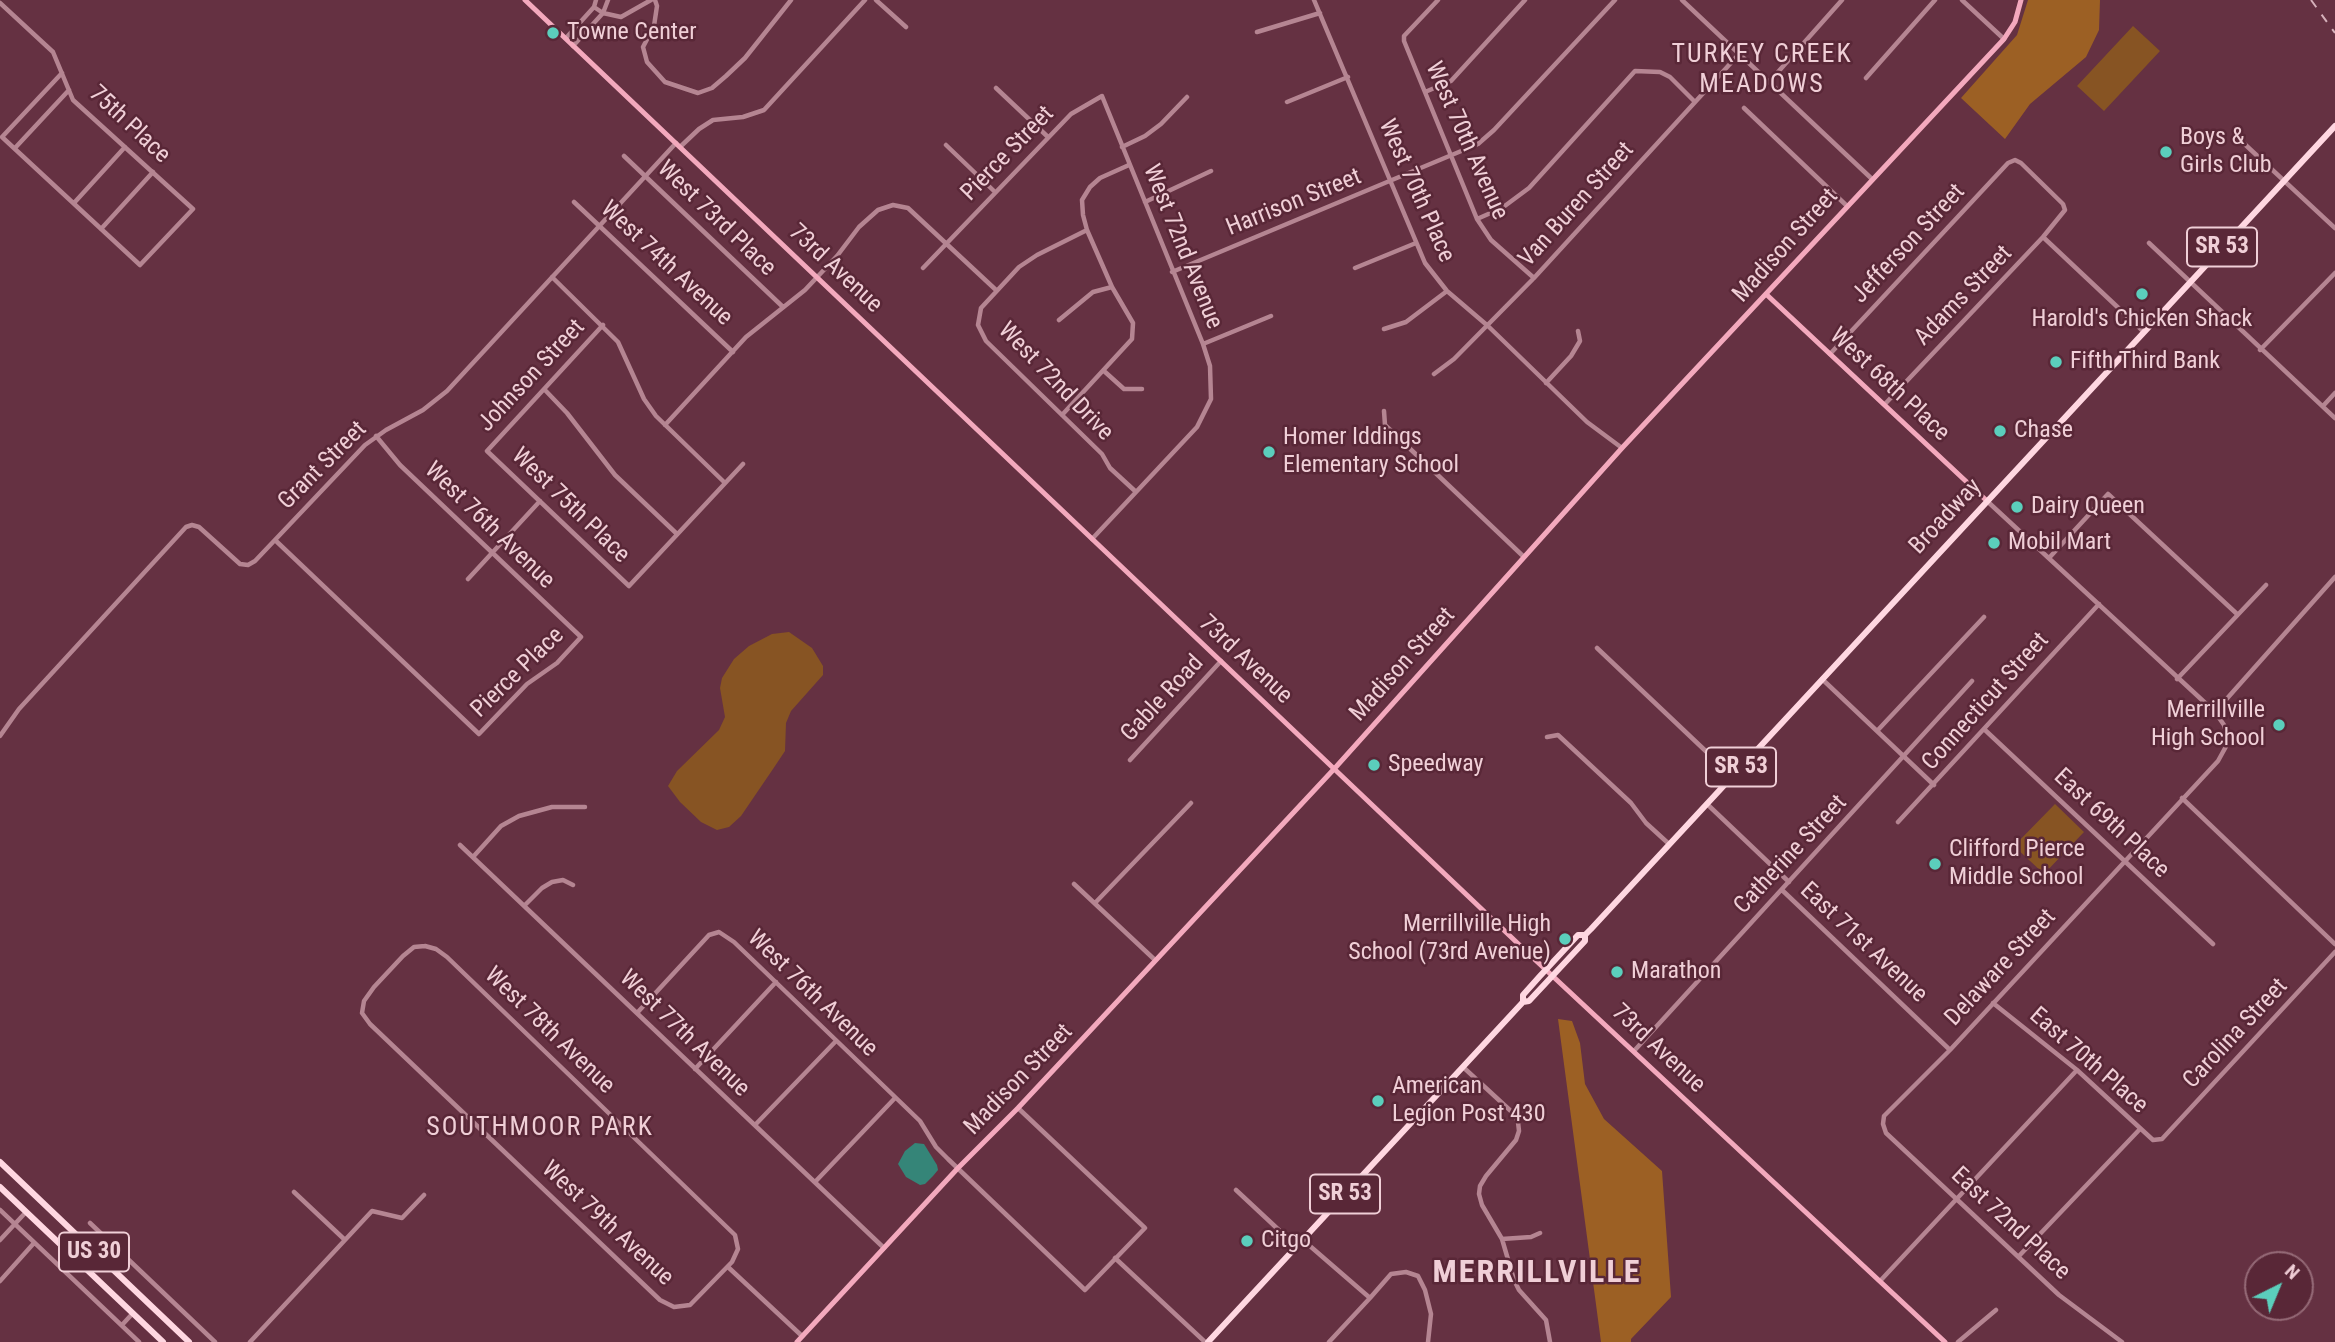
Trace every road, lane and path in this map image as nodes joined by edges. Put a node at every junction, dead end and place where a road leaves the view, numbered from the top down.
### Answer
1 (524, 0) edge
2 (597, 0) edge
3 (608, 0) edge
4 (653, 0) edge
5 (791, 0) edge
6 (865, 0) edge
7 (876, 0) edge
8 (1314, 0) edge
9 (1438, 0) edge
10 (1525, 0) edge
11 (1615, 0) edge
12 (1682, 0) edge
13 (1842, 0) edge
14 (1935, 0) edge
15 (1962, 0) edge
16 (2021, 0) edge
17 (1690, 2) edge
18 (0, 3) edge
19 (594, 6) junction
20 (603, 13) junction
21 (1320, 13) junction
22 (906, 27) dead end
23 (1257, 32) dead end
24 (566, 38) junction
25 (2004, 39) junction
26 (573, 46) junction
27 (1740, 53) junction
28 (62, 73) junction
29 (1348, 78) junction
30 (1866, 78) dead end
31 (1770, 81) junction
32 (996, 88) dead end
33 (69, 90) junction
34 (1425, 92) junction
35 (1101, 96) joint
36 (1187, 97) dead end
37 (1287, 102) dead end
38 (1695, 102) junction
39 (1744, 108) dead end
40 (2335, 126) edge
41 (1048, 137) junction
42 (2236, 137) dead end
43 (678, 145) junction
44 (946, 145) dead end
45 (125, 147) junction
46 (1121, 147) junction
47 (15, 148) junction
48 (624, 156) dead end
49 (1452, 156) junction
50 (2015, 160) joint
51 (1129, 164) junction
52 (1211, 171) dead end
53 (153, 173) junction
54 (645, 176) junction
55 (1872, 178) junction
56 (2284, 181) junction
57 (1391, 182) junction
58 (995, 192) junction
59 (574, 201) dead end
60 (1145, 202) junction
61 (73, 203) junction
62 (1847, 206) junction
63 (1477, 219) junction
64 (600, 225) junction
65 (101, 229) junction
66 (2335, 229) edge
67 (1087, 230) junction
68 (2043, 237) junction
69 (1416, 243) junction
70 (2149, 243) dead end
71 (947, 244) junction
72 (923, 268) dead end
73 (1355, 268) dead end
74 (1172, 272) junction
75 (2335, 273) edge
76 (818, 276) junction
77 (552, 277) junction
78 (1534, 278) junction
79 (2189, 283) junction
80 (1112, 287) junction
81 (996, 290) junction
82 (1447, 291) junction
83 (1767, 295) junction
84 (783, 307) junction
85 (1271, 316) dead end
86 (1059, 320) dead end
87 (603, 326) junction
88 (1488, 326) junction
89 (1384, 330) dead end
90 (1578, 331) dead end
91 (2144, 332) junction
92 (1203, 344) junction
93 (2260, 350) junction
94 (733, 352) junction
95 (1830, 354) junction
96 (1104, 371) junction
97 (1434, 374) dead end
98 (1546, 383) junction
99 (544, 389) junction
100 (1142, 389) dead end
101 (2335, 393) edge
102 (1885, 404) junction
103 (2323, 406) junction
104 (1384, 411) dead end
105 (1062, 415) junction
106 (2335, 418) edge
107 (665, 425) junction
108 (376, 436) junction
109 (1622, 448) junction
110 (487, 451) joint
111 (743, 464) dead end
112 (724, 482) junction
113 (1135, 491) junction
114 (540, 501) junction
115 (1987, 501) junction
116 (677, 534) junction
117 (1092, 539) junction
118 (275, 540) junction
119 (492, 552) junction
120 (1524, 557) junction
121 (2049, 558) junction
122 (2335, 578) edge
123 (468, 579) dead end
124 (2266, 585) dead end
125 (2099, 604) junction
126 (2237, 614) junction
127 (1984, 617) dead end
128 (581, 637) joint
129 (1597, 648) dead end
130 (1221, 661) junction
131 (1822, 679) junction
132 (2177, 679) junction
133 (1972, 681) dead end
134 (2215, 712) junction
135 (1984, 730) junction
136 (1877, 731) junction
137 (0, 736) edge
138 (1547, 737) dead end
139 (1904, 757) junction
140 (1130, 760) dead end
141 (1335, 768) junction
142 (1732, 776) junction
143 (1934, 785) junction
144 (2182, 798) junction
145 (1191, 803) dead end
146 (1707, 804) junction
147 (585, 807) dead end
148 (1898, 822) dead end
149 (1670, 844) junction
150 (460, 845) dead end
151 (472, 857) junction
152 (2124, 860) junction
153 (1789, 882) junction
154 (1074, 884) dead end
155 (573, 885) dead end
156 (1782, 890) junction
157 (1095, 904) junction
158 (524, 906) junction
159 (1586, 935) junction
160 (2213, 944) dead end
161 (2335, 944) edge
162 (2335, 952) edge
163 (1155, 960) junction
164 (1546, 969) junction
165 (1553, 976) junction
166 (776, 982) junction
167 (1523, 1002) junction
168 (1993, 1003) junction
169 (362, 1013) joint
170 (637, 1013) junction
171 (836, 1041) junction
172 (1950, 1050) junction
173 (1634, 1051) junction
174 (1463, 1067) junction
175 (695, 1069) junction
176 (2077, 1070) junction
177 (895, 1098) junction
178 (1018, 1108) junction
179 (1883, 1124) joint
180 (755, 1125) junction
181 (2140, 1129) junction
182 (2162, 1139) joint
183 (0, 1162) edge
184 (958, 1168) junction
185 (815, 1182) junction
186 (0, 1187) edge
187 (1236, 1190) dead end
188 (295, 1192) dead end
189 (424, 1195) dead end
190 (1958, 1199) junction
191 (0, 1210) edge
192 (26, 1212) junction
193 (90, 1223) dead end
194 (15, 1224) junction
195 (1540, 1233) dead end
196 (1502, 1239) junction
197 (0, 1240) edge
198 (345, 1240) junction
199 (1303, 1240) junction
200 (34, 1243) junction
201 (1296, 1246) junction
202 (884, 1248) junction
203 (124, 1256) junction
204 (2020, 1256) junction
205 (1115, 1258) junction
206 (728, 1267) junction
207 (112, 1269) junction
208 (1881, 1280) junction
209 (0, 1281) edge
210 (1370, 1298) junction
211 (1996, 1310) dead end
212 (133, 1313) junction
213 (121, 1325) junction
214 (802, 1336) junction
215 (139, 1342) edge
216 (163, 1342) edge
217 (189, 1342) edge
218 (215, 1342) edge
219 (250, 1342) edge
220 (797, 1342) edge
221 (1206, 1342) edge
222 (1329, 1342) edge
223 (1427, 1342) edge
224 (1550, 1342) edge
225 (1945, 1342) edge
226 (1958, 1342) edge
227 (2122, 1342) edge

1 - 24 street, 73rd Avenue
2 - 19 street
3 - 20 street
4 - 5 street
4 - 20 street
6 - 43 street, Grant Street
7 - 22 street
8 - 21 street, West 70th Place
9 - 34 street, West 70th Avenue
10 - 34 street
11 - 49 street, Harrison Street
12 - 17 street
13 - 31 street
14 - 30 street
15 - 25 street
16 - 25 street, Madison Street
17 - 27 street
18 - 28 street, 75th Place
19 - 20 street
19 - 24 street
20 - 26 street
21 - 23 street
21 - 29 street, West 70th Place
24 - 26 street, 73rd Avenue
25 - 55 street, Madison Street
26 - 43 street, 73rd Avenue
27 - 31 street
27 - 38 street, Van Buren Street
28 - 33 street, 75th Place
28 - 47 street
29 - 37 street
29 - 57 street, West 70th Place
31 - 55 street
32 - 41 street
33 - 45 street, 75th Place
33 - 47 street
34 - 49 street, West 70th Avenue
35 - 41 street, Pierce Street
35 - 46 street, West 72nd Avenue
36 - 46 street
38 - 63 street
38 - 78 street, Van Buren Street
39 - 62 street
40 - 56 main road, Broadway / SR 53
41 - 58 street, Pierce Street
42 - 56 street
43 - 54 street, Grant Street
43 - 76 street, 73rd Avenue
44 - 58 street
45 - 53 street, 75th Place
45 - 61 street
46 - 51 street, West 72nd Avenue
47 - 61 street
48 - 54 street, West 73rd Place
49 - 57 street, Harrison Street
49 - 63 street, West 70th Avenue
50 - 68 street, Adams Street
50 - 95 street, Jefferson Street
51 - 60 street, West 72nd Avenue
51 - 67 street
52 - 60 street
53 - 65 street
53 - 65 street, 75th Place
54 - 64 street, Grant Street
54 - 84 street, West 73rd Place
55 - 62 street, Madison Street
56 - 66 street
56 - 79 main road, Broadway / SR 53
57 - 69 street, West 70th Place
57 - 74 street, Harrison Street
58 - 71 street, Pierce Street
59 - 64 street, West 74th Avenue
60 - 74 street, West 72nd Avenue
61 - 65 street
62 - 83 street, Madison Street
63 - 78 street, West 70th Avenue
64 - 77 street, Grant Street
64 - 94 street, West 74th Avenue
67 - 80 street
67 - 81 street, West 72nd Drive
68 - 91 street
68 - 102 street, Adams Street
69 - 73 street
69 - 82 street, West 70th Place
70 - 79 street
71 - 72 street, Pierce Street
71 - 76 street
71 - 81 street
74 - 92 street, West 72nd Avenue
75 - 93 street
76 - 84 street
76 - 117 street, 73rd Avenue
77 - 87 street
77 - 108 street, Grant Street
78 - 88 street, Van Buren Street
79 - 91 main road, Broadway / SR 53
79 - 93 street
80 - 86 street
80 - 96 street
81 - 105 street, West 72nd Drive
82 - 88 street, West 70th Place
82 - 89 street
83 - 95 street, West 68th Place
83 - 109 street, Madison Street
84 - 94 street
85 - 92 street
87 - 99 street, Johnson Street
87 - 107 street
88 - 97 street, Van Buren Street
88 - 98 street, West 70th Place
90 - 98 street
91 - 115 main road, Broadway / SR 53
92 - 113 street, West 72nd Avenue
93 - 103 street
94 - 107 street
95 - 102 street, West 68th Place
96 - 100 street
96 - 105 street
98 - 109 street, West 70th Place
99 - 110 street, Johnson Street
99 - 116 street
101 - 103 street
102 - 115 street, West 68th Place
103 - 106 street
104 - 120 street
105 - 113 street, West 72nd Drive
107 - 112 street
108 - 118 street, Grant Street
108 - 119 street, West 76th Avenue
109 - 120 street, Madison Street
110 - 114 street, West 75th Place
111 - 112 street
112 - 116 street
113 - 117 street
114 - 116 street, West 75th Place
114 - 119 street
115 - 121 street
115 - 131 main road, Broadway / SR 53
117 - 130 street, 73rd Avenue
118 - 128 street, Pierce Place
118 - 137 street, Grant Street
119 - 123 street
119 - 128 street, West 76th Avenue
120 - 141 street, Madison Street
121 - 125 street
121 - 126 street
122 - 134 street
124 - 126 street
125 - 132 street
125 - 135 street, Connecticut Street
126 - 132 street
127 - 136 street
129 - 142 street
130 - 140 street, Gable Road
130 - 141 street, 73rd Avenue
131 - 136 street
131 - 142 main road, Broadway / SR 53
132 - 134 street
133 - 139 street, Catherine Street
134 - 144 street, Delaware Street
135 - 143 street, Connecticut Street
135 - 152 street, East 69th Place
136 - 139 street
138 - 149 street
139 - 143 street
139 - 153 street, Catherine Street
141 - 163 street, Madison Street
141 - 164 street, 73rd Avenue
142 - 146 main road, Broadway / SR 53
143 - 148 street, Connecticut Street
144 - 152 street, Delaware Street
144 - 161 street
145 - 157 street
146 - 149 main road, Broadway / SR 53
146 - 153 street, East 71st Avenue
147 - 151 street
149 - 159 main road, Broadway / SR 53
150 - 151 street, West 77th Avenue
151 - 158 street, West 77th Avenue
152 - 160 street, East 69th Place
152 - 168 street, Delaware Street
153 - 156 street, Catherine Street
154 - 157 street
155 - 158 street
156 - 172 street, East 71st Avenue
156 - 173 street, Catherine Street
157 - 163 street
158 - 170 street, West 77th Avenue
159 - 164 main road, Broadway / SR 53
159 - 165 main road, Broadway / SR 53
162 - 182 street, Carolina Street
163 - 178 street, Madison Street
164 - 165 street, 73rd Avenue
164 - 167 main road, Broadway / SR 53
165 - 167 main road, Broadway / SR 53
165 - 173 street, 73rd Avenue
166 - 170 street, West 76th Avenue
166 - 171 street, West 76th Avenue
166 - 175 street
167 - 174 main road, Broadway / SR 53
168 - 172 street, Delaware Street
168 - 176 street, East 70th Place
169 - 206 street, West 79th Avenue
169 - 206 street, West 78th Avenue
170 - 175 street, West 77th Avenue
171 - 177 street, West 76th Avenue
171 - 180 street
172 - 179 street, Delaware Street
173 - 208 street, 73rd Avenue
174 - 196 street
174 - 199 main road, Broadway / SR 53
175 - 180 street, West 77th Avenue
176 - 181 street, East 70th Place
176 - 190 street
177 - 184 street, West 76th Avenue
177 - 185 street
178 - 184 street, Madison Street
178 - 205 street
179 - 190 street, East 72nd Place
180 - 185 street, West 77th Avenue
181 - 182 street, East 70th Place
181 - 204 street
183 - 207 main road, US 30
184 - 202 street, Madison Street
184 - 205 street, West 76th Avenue
185 - 202 street, West 77th Avenue
186 - 192 main road, US 30
187 - 201 street
188 - 198 street
189 - 198 street
190 - 204 street, East 72nd Place
190 - 208 street
191 - 194 street
192 - 194 street
192 - 212 main road, US 30
193 - 203 street
194 - 197 street
194 - 200 street
195 - 196 street
196 - 224 street
198 - 219 street
199 - 201 main road, Broadway / SR 53
199 - 210 street
200 - 209 street
200 - 213 street
201 - 221 main road, Broadway / SR 53
202 - 214 street, Madison Street
203 - 207 street
203 - 218 street
204 - 227 street, East 72nd Place
205 - 221 street
206 - 214 street
207 - 217 main road, US 30
208 - 225 street, 73rd Avenue
210 - 222 street
210 - 223 street
211 - 226 street
212 - 213 street
212 - 216 main road, US 30
213 - 215 street
214 - 220 street, Madison Street

